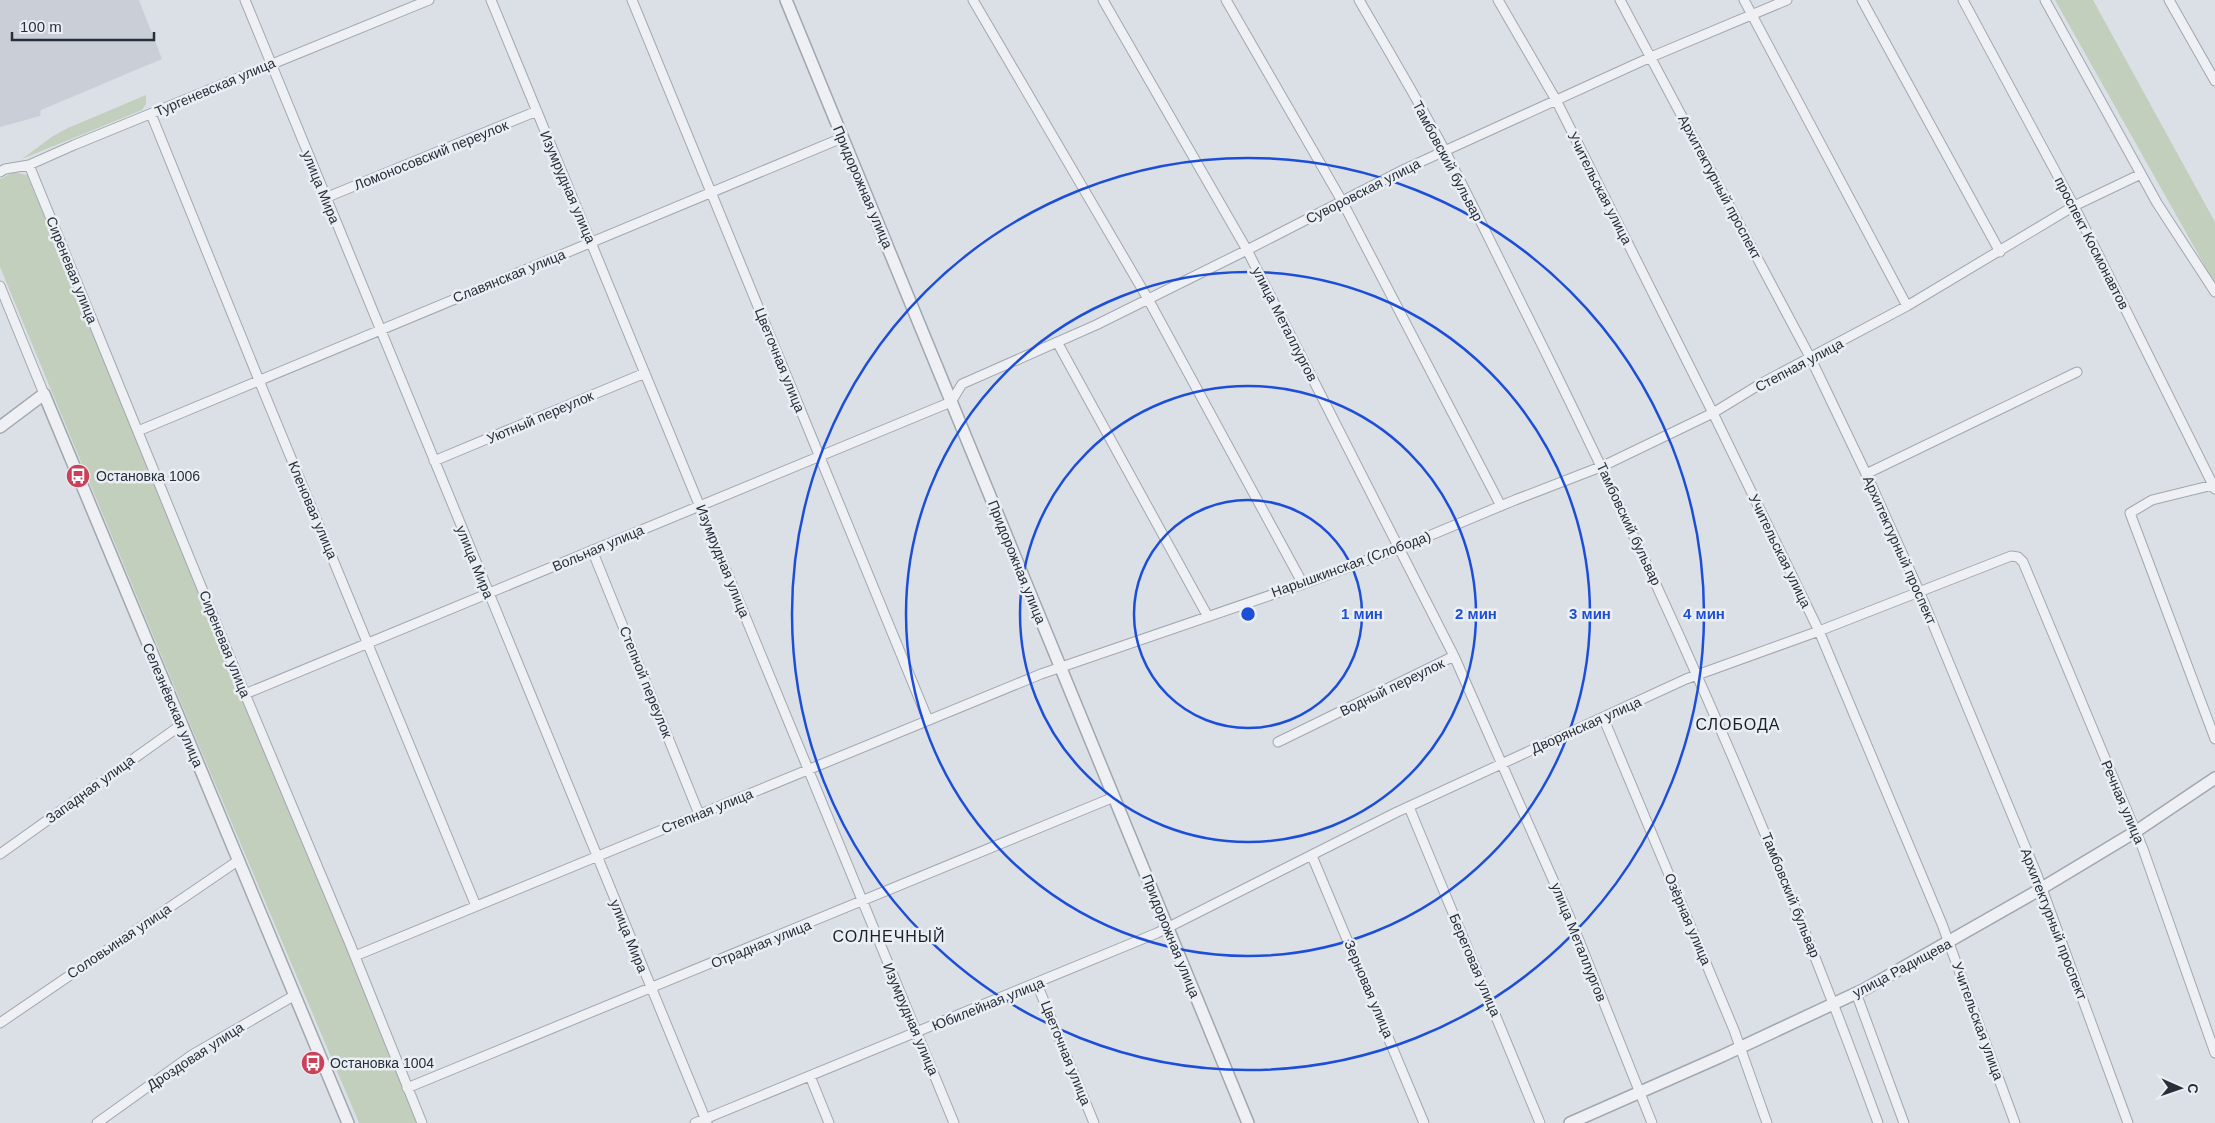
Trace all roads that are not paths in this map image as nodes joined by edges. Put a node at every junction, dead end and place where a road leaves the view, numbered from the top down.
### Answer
1 (245, 0) edge
2 (429, 0) edge
3 (491, 0) edge
4 (632, 0) edge
5 (786, 0) edge
6 (973, 0) edge
7 (1103, 0) edge
8 (1226, 0) edge
9 (1359, 0) edge
10 (1498, 0) edge
11 (1620, 0) edge
12 (1744, 0) edge
13 (1787, 0) edge
14 (1862, 0) edge
15 (1963, 0) edge
16 (2045, 0) edge
17 (2169, 0) edge
18 (1752, 14) junction
19 (1651, 57) junction
20 (271, 64) junction
21 (2215, 81) edge
22 (1556, 100) junction
23 (537, 111) junction
24 (152, 114) junction
25 (842, 138) junction
26 (1445, 150) junction
27 (29, 165) junction
28 (0, 172) edge
29 (2142, 174) junction
30 (712, 193) junction
31 (325, 198) junction
32 (1342, 201) junction
33 (2074, 206) junction
34 (591, 242) junction
35 (1247, 250) junction
36 (2000, 252) junction
37 (0, 286) edge
38 (2215, 292) edge
39 (1148, 299) junction
40 (1907, 306) junction
41 (379, 330) junction
42 (1057, 342) junction
43 (1811, 359) junction
44 (2078, 372) dead end
45 (645, 373) junction
46 (260, 380) junction
47 (44, 394) junction
48 (951, 402) junction
49 (1714, 413) junction
50 (0, 427) edge
51 (138, 431) junction
52 (820, 457) junction
53 (434, 461) junction
54 (1603, 466) junction
55 (1866, 474) junction
56 (2214, 487) edge
57 (700, 505) junction
58 (1501, 506) junction
59 (1443, 530) joint
60 (1400, 548) junction
61 (592, 550) junction
62 (2018, 558) joint
63 (1303, 584) junction
64 (488, 593) junction
65 (1920, 593) junction
66 (1207, 615) junction
67 (1819, 631) junction
68 (368, 643) junction
69 (1454, 656) junction
70 (1060, 667) junction
71 (1697, 674) junction
72 (245, 694) junction
73 (1603, 717) junction
74 (928, 720) junction
75 (181, 725) junction
76 (2215, 739) edge
77 (1278, 742) dead end
78 (1502, 762) junction
79 (808, 770) junction
80 (2215, 778) edge
81 (1114, 797) junction
82 (1409, 807) junction
83 (699, 814) junction
84 (2135, 832) junction
85 (0, 854) edge
86 (597, 855) junction
87 (1312, 856) junction
88 (239, 860) junction
89 (2042, 888) junction
90 (862, 902) junction
91 (476, 906) junction
92 (1168, 928) junction
93 (1949, 943) junction
94 (355, 956) junction
95 (1037, 984) junction
96 (650, 988) junction
97 (1856, 994) junction
98 (296, 995) junction
99 (1835, 1004) junction
100 (0, 1024) edge
101 (916, 1033) junction
102 (1740, 1047) junction
103 (2215, 1053) edge
104 (810, 1076) junction
105 (406, 1088) junction
106 (1641, 1092) junction
107 (706, 1121) edge
108 (97, 1123) edge
109 (348, 1123) edge
110 (422, 1123) edge
111 (695, 1123) edge
112 (829, 1123) edge
113 (954, 1123) edge
114 (1094, 1123) edge
115 (1248, 1123) edge
116 (1424, 1123) edge
117 (1540, 1123) edge
118 (1570, 1123) edge
119 (1652, 1123) edge
120 (1767, 1123) edge
121 (1878, 1123) edge
122 (1904, 1123) edge
123 (2015, 1123) edge
124 (2128, 1123) edge

1 - 20 street, улица Мира
2 - 20 street, Тургеневская улица
3 - 23 street, Изумрудная улица
4 - 30 street, Цветочная улица
5 - 25 street, Придорожная улица
6 - 39 street
7 - 35 street, улица Металлургов
8 - 32 street
9 - 26 street, Тамбовский бульвар
10 - 22 street, Учительская улица
11 - 19 street, Архитектурный проспект
12 - 18 street
13 - 18 street, Суворовская улица
14 - 36 street
15 - 33 street, проспект Космонавтов
16 - 29 street
17 - 21 street
18 - 19 street, Суворовская улица
18 - 40 street
19 - 22 street, Суворовская улица
19 - 43 street, Архитектурный проспект
20 - 24 street, Тургеневская улица
20 - 31 street, улица Мира
22 - 26 street, Суворовская улица
22 - 49 street, Учительская улица
23 - 31 street, Ломоносовский переулок
23 - 34 street, Изумрудная улица
24 - 27 street, Тургеневская улица
24 - 46 street, Кленовая улица
25 - 30 street, Славянская улица
25 - 48 street, Придорожная улица
26 - 32 street, Суворовская улица
26 - 54 street, Тамбовский бульвар
27 - 28 street, Тургеневская улица
27 - 51 street, Сиреневая улица
29 - 33 street, Степная улица
29 - 38 street
30 - 34 street, Славянская улица
30 - 52 street, Цветочная улица
31 - 41 street, улица Мира
32 - 35 street, Суворовская улица
32 - 58 street
33 - 36 street, Степная улица
33 - 56 street, проспект Космонавтов
34 - 41 street, Славянская улица
34 - 45 street, Изумрудная улица
35 - 39 street, Суворовская улица
35 - 60 street, улица Металлургов
36 - 40 street, Степная улица
37 - 47 street, Селезнёвская улица
39 - 42 street, Суворовская улица
39 - 63 street
40 - 43 street, Степная улица
41 - 46 street, Славянская улица
41 - 53 street, улица Мира
42 - 48 street, Суворовская улица
42 - 66 street
43 - 49 street, Степная улица
43 - 55 street, Архитектурный проспект
44 - 55 street
45 - 53 street, Уютный переулок
45 - 57 street, Изумрудная улица
46 - 51 street, Славянская улица
46 - 68 street, Кленовая улица
47 - 50 street
47 - 75 street, Селезнёвская улица
48 - 52 street, Вольная улица
48 - 70 street, Придорожная улица
49 - 54 street, Степная улица
49 - 67 street, Учительская улица
51 - 72 street, Сиреневая улица
52 - 57 street, Вольная улица
52 - 74 street, Цветочная улица
53 - 64 street, улица Мира
54 - 58 street, Степная улица
54 - 71 street, Тамбовский бульвар
55 - 65 street, Архитектурный проспект
56 - 76 street
57 - 61 street, Вольная улица
57 - 79 street, Изумрудная улица
58 - 59 street, Степная улица
59 - 60 street, Нарышкинская (Слобода)
60 - 63 street, Нарышкинская (Слобода)
60 - 69 street, улица Металлургов
61 - 64 street, Вольная улица
61 - 83 street, Степной переулок
62 - 65 street, Дворянская улица
62 - 84 street, Речная улица
63 - 66 street, Нарышкинская (Слобода)
64 - 68 street, Вольная улица
64 - 86 street, улица Мира
65 - 67 street, Дворянская улица
65 - 89 street, Архитектурный проспект
66 - 70 street, Нарышкинская (Слобода)
67 - 71 street, Дворянская улица
67 - 93 street, Учительская улица
68 - 72 street, Вольная улица
68 - 91 street, Кленовая улица
69 - 77 street, Водный переулок
69 - 78 street, Водный переулок
70 - 74 street, Степная улица
70 - 81 street, Придорожная улица
71 - 73 street, Дворянская улица
71 - 99 street, Тамбовский бульвар
72 - 94 street, Сиреневая улица
73 - 78 street, Дворянская улица
73 - 102 street, Озёрная улица
74 - 79 street, Степная улица
75 - 85 street, Западная улица
75 - 88 street, Селезнёвская улица
78 - 82 street, Дворянская улица
78 - 106 street, улица Металлургов
79 - 83 street, Степная улица
79 - 90 street, Изумрудная улица
80 - 84 street, улица Радищева
81 - 90 street, Отрадная улица
81 - 92 street, Придорожная улица
82 - 87 street, Дворянская улица
82 - 117 street, Береговая улица
83 - 86 street, Степная улица
84 - 89 street, улица Радищева
84 - 103 street, Речная улица
86 - 91 street, Степная улица
86 - 96 street, улица Мира
87 - 92 street, Дворянская улица
87 - 116 street, Зерновая улица
88 - 98 street, Селезнёвская улица
88 - 100 street, Соловьиная улица
89 - 93 street, улица Радищева
89 - 124 street, Архитектурный проспект
90 - 96 street, Отрадная улица
90 - 101 street, Изумрудная улица
91 - 94 street, Степная улица
92 - 95 street, Юбилейная улица
92 - 115 street, Придорожная улица
93 - 97 street, улица Радищева
93 - 123 street, Учительская улица
94 - 105 street, Сиреневая улица
95 - 101 street, Юбилейная улица
95 - 114 street, Цветочная улица
96 - 105 street, Отрадная улица
96 - 107 street, улица Мира
97 - 99 street, улица Радищева
97 - 122 street
98 - 108 street, Дроздовая улица
98 - 109 street, Селезнёвская улица
99 - 102 street, улица Радищева
99 - 121 street, Тамбовский бульвар
101 - 104 street, Юбилейная улица
101 - 113 street, Изумрудная улица
102 - 106 street, улица Радищева
102 - 120 street, Озёрная улица
104 - 107 street, Юбилейная улица
104 - 112 street
105 - 110 street, Сиреневая улица
106 - 118 street, улица Радищева
106 - 119 street, улица Металлургов
107 - 111 street, Юбилейная улица

